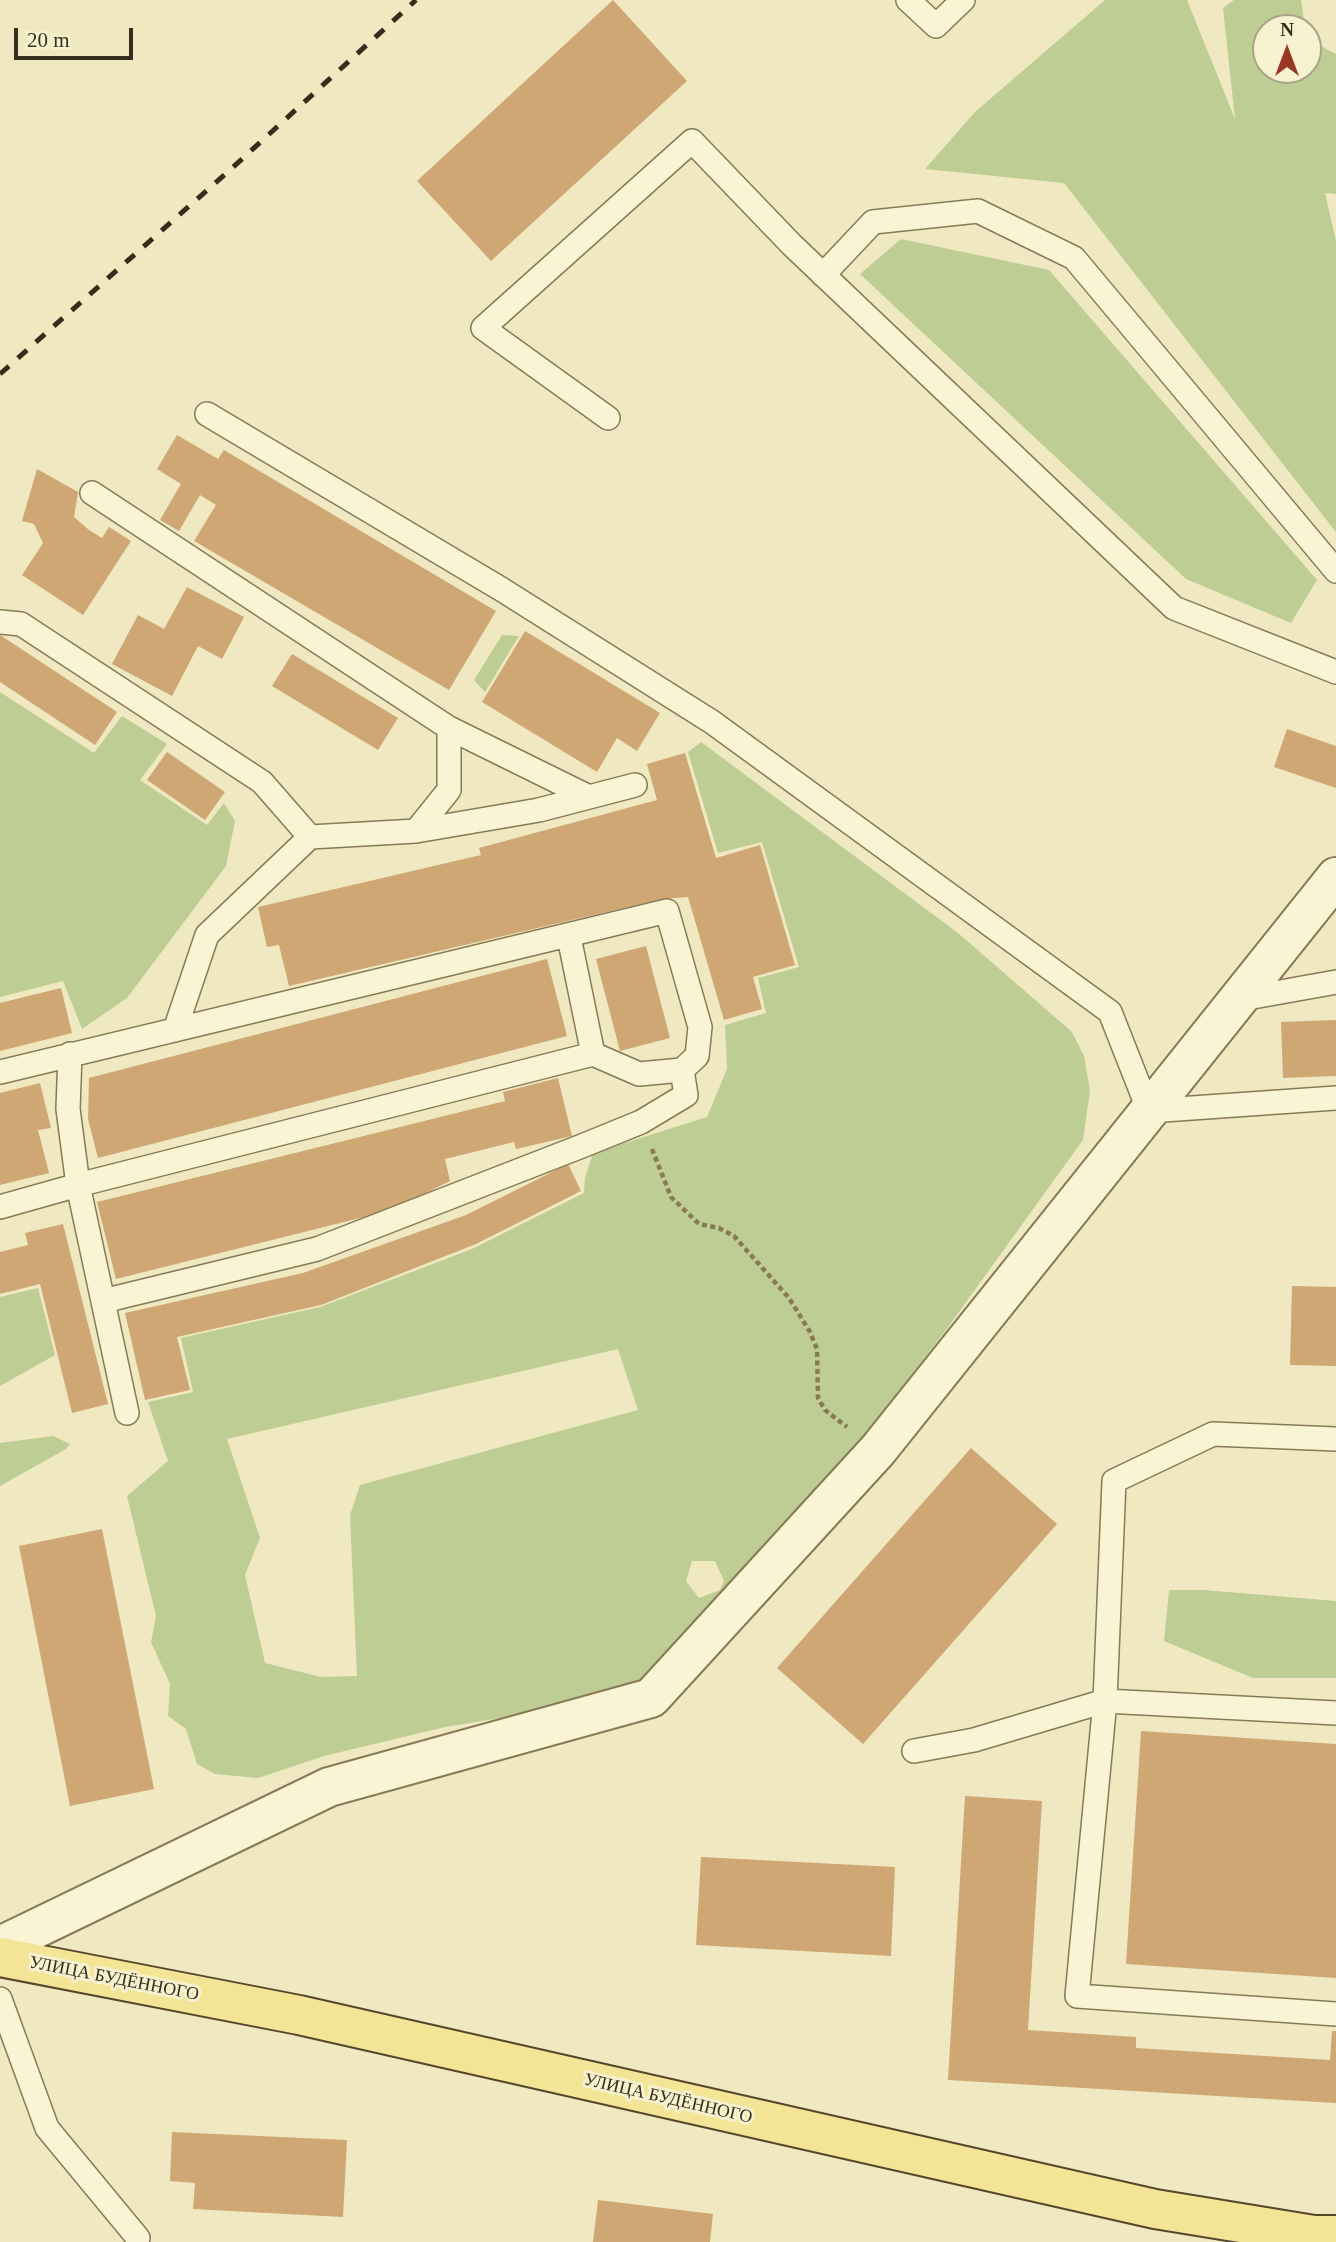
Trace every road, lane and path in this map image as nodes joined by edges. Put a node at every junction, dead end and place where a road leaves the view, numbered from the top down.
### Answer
1 (908, 0) edge
2 (962, 0) edge
3 (823, 275) junction
4 (207, 414) dead end
5 (608, 418) dead end
6 (92, 494) dead end
7 (1336, 571) edge
8 (0, 622) edge
9 (1336, 672) edge
10 (449, 728) junction
11 (635, 785) dead end
12 (589, 797) junction
13 (416, 831) junction
14 (310, 837) junction
15 (1336, 877) edge
16 (569, 937) junction
17 (1336, 982) edge
18 (1236, 1000) junction
19 (175, 1030) junction
20 (70, 1054) junction
21 (593, 1054) junction
22 (682, 1070) junction
23 (0, 1072) edge
24 (1336, 1098) edge
25 (1149, 1111) junction
26 (641, 1122) junction
27 (78, 1185) junction
28 (0, 1207) edge
29 (103, 1300) junction
30 (127, 1413) dead end
31 (1336, 1439) edge
32 (878, 1450) junction
33 (1105, 1701) junction
34 (1336, 1713) edge
35 (914, 1751) dead end
36 (0, 1946) edge
37 (0, 1957) edge
38 (0, 1999) edge
39 (1336, 2014) edge
40 (1336, 2235) edge
41 (138, 2238) dead end

1 - 2 lane
3 - 5 lane
3 - 7 lane
3 - 9 lane
4 - 25 lane
6 - 10 lane
8 - 14 lane
10 - 12 lane
10 - 13 lane
11 - 12 lane
12 - 13 lane
13 - 14 lane
14 - 19 lane
15 - 18 street
16 - 19 lane
16 - 21 lane
16 - 22 lane
17 - 18 lane
18 - 25 street
19 - 20 lane
20 - 23 lane
20 - 27 lane
21 - 22 lane
21 - 27 lane
22 - 26 lane
24 - 25 lane
25 - 32 street
26 - 29 lane
26 - 32 path
27 - 28 lane
27 - 29 lane
29 - 30 lane
31 - 33 lane
32 - 36 street
33 - 34 lane
33 - 35 lane
33 - 39 lane
37 - 40 main road, УЛИЦА БУДЁННОГО
38 - 41 lane

